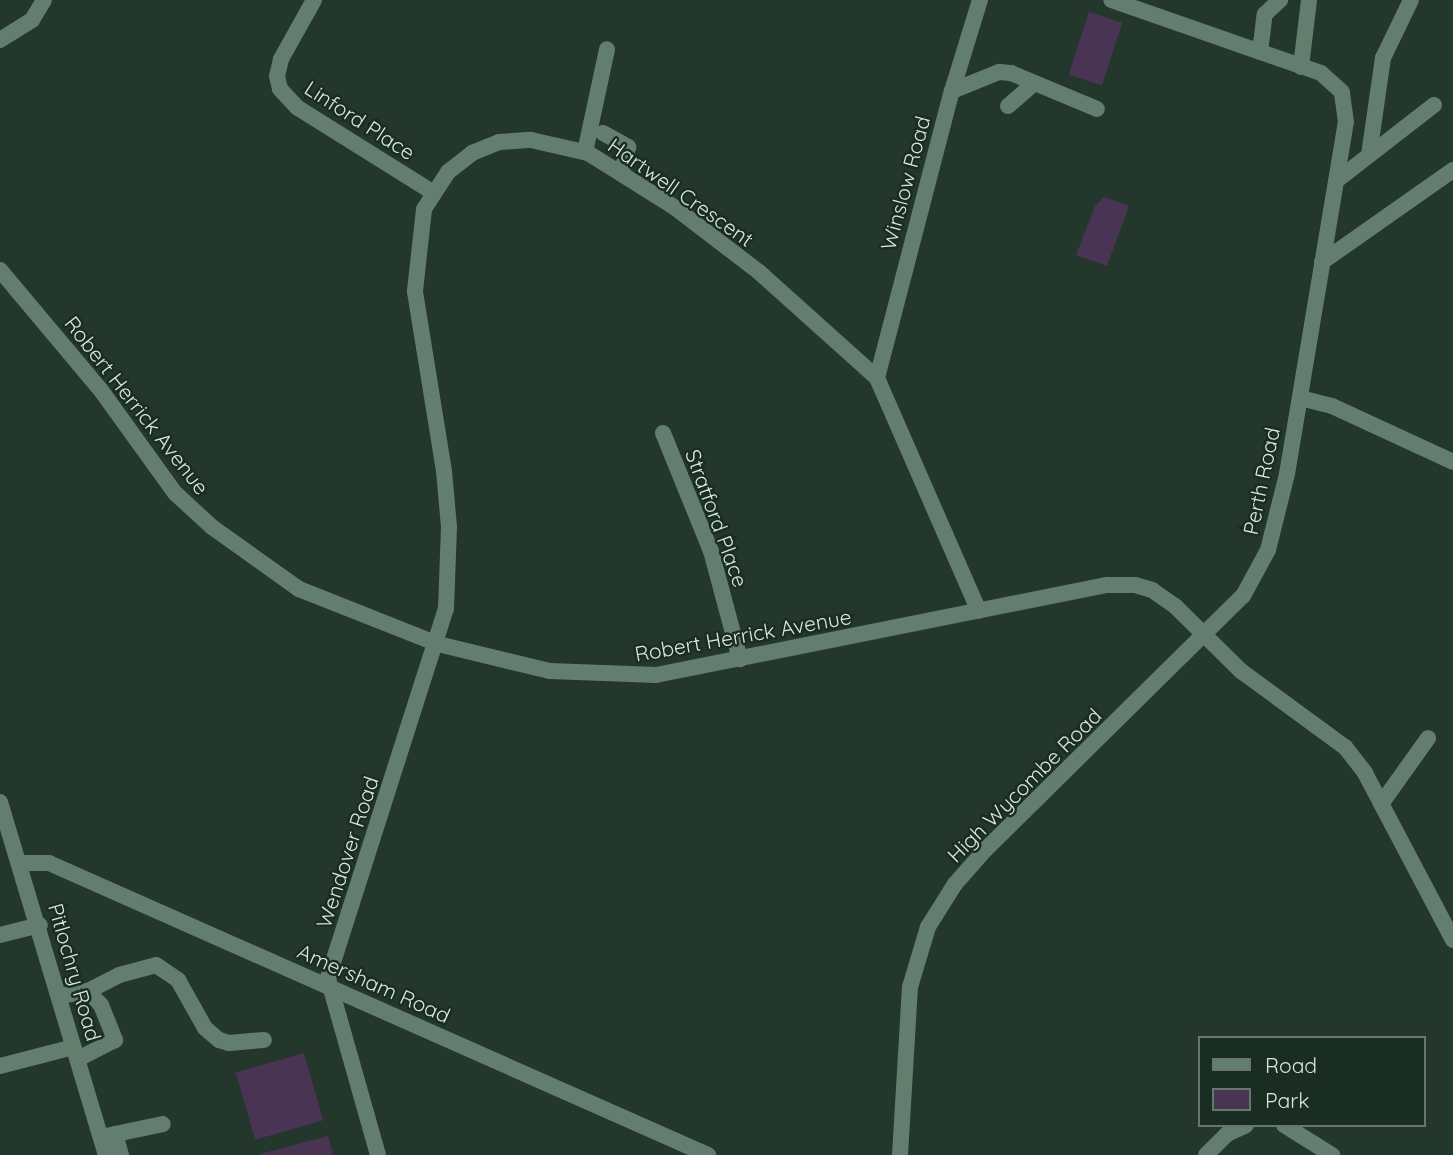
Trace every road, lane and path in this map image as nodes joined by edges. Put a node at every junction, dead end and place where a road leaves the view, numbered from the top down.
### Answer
1 (44, 0) edge
2 (314, 0) edge
3 (980, 0) edge
4 (1111, 0) edge
5 (1280, 0) edge
6 (1309, 0) edge
7 (1412, 0) edge
8 (1268, 7) edge
9 (0, 40) edge
10 (607, 49) dead end
11 (1260, 52) junction
12 (1301, 67) junction
13 (1034, 83) junction
14 (952, 91) junction
15 (1434, 105) dead end
16 (1008, 106) dead end
17 (1097, 109) dead end
18 (603, 134) dead end
19 (585, 152) junction
20 (1369, 155) junction
21 (1453, 170) edge
22 (622, 171) junction
23 (1336, 181) junction
24 (431, 191) junction
25 (1322, 262) junction
26 (0, 270) edge
27 (877, 378) junction
28 (1300, 398) junction
29 (663, 433) dead end
30 (1453, 462) edge
31 (979, 611) junction
32 (1204, 637) junction
33 (438, 644) junction
34 (740, 659) junction
35 (1428, 738) dead end
36 (0, 802) edge
37 (1381, 804) junction
38 (20, 863) junction
39 (40, 925) junction
40 (4, 933) edge
41 (1453, 940) edge
42 (328, 986) junction
43 (88, 991) junction
44 (60, 996) junction
45 (264, 1040) dead end
46 (76, 1053) junction
47 (0, 1066) edge
48 (163, 1124) dead end
49 (1241, 1127) edge
50 (1287, 1127) edge
51 (108, 1136) junction
52 (106, 1155) edge
53 (121, 1155) edge
54 (378, 1155) edge
55 (708, 1155) edge
56 (900, 1155) edge
57 (1206, 1155) edge
58 (1332, 1155) edge

1 - 9 street
2 - 24 street, Linford Place
3 - 14 street, Winslow Road
4 - 11 street
5 - 8 street
6 - 12 street
7 - 20 street
8 - 11 street
10 - 19 street
11 - 12 street
12 - 23 street, Perth Road
13 - 14 street
13 - 16 street
13 - 17 street
14 - 27 street, Winslow Road
15 - 20 street
18 - 22 street
19 - 22 street, Hartwell Crescent
19 - 24 street, Hartwell Crescent
20 - 23 street
21 - 25 street
22 - 27 street, Hartwell Crescent
23 - 25 street, Perth Road
24 - 33 street, Hartwell Crescent
25 - 28 street, Perth Road
26 - 33 street, Robert Herrick Avenue
27 - 31 street, Hartwell Crescent
28 - 30 street
28 - 32 street, Perth Road
29 - 34 street, Stratford Place
31 - 32 street, Robert Herrick Avenue
31 - 34 street, Robert Herrick Avenue
32 - 37 street
32 - 56 street, High Wycombe Road
33 - 34 street, Robert Herrick Avenue
33 - 42 street, Wendover Road
35 - 37 street
36 - 38 street, Pitlochry Road
37 - 41 street
38 - 39 street, Pitlochry Road
38 - 42 street, Amersham Road
39 - 40 street
39 - 44 street, Pitlochry Road
42 - 54 street
42 - 55 street, Amersham Road
43 - 44 street
43 - 45 street
43 - 46 street
44 - 46 street, Pitlochry Road
46 - 47 street
46 - 51 street, Pitlochry Road
48 - 51 street
49 - 57 street
50 - 58 street
51 - 52 street, Pitlochry Road
51 - 53 street

